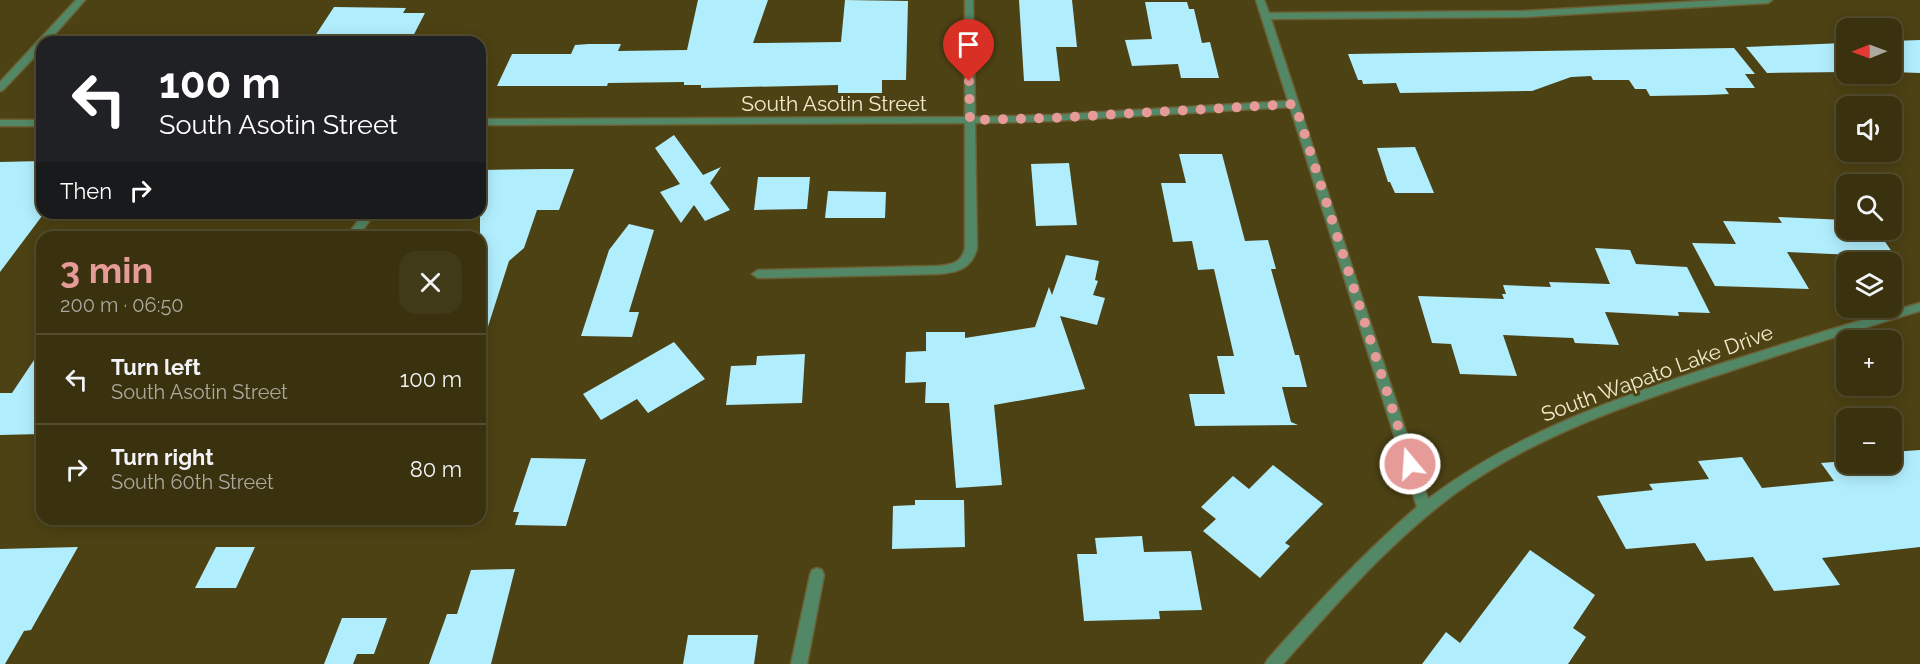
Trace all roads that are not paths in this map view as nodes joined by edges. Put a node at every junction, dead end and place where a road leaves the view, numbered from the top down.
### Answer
1 (81, 0) edge
2 (969, 0) edge
3 (1260, 0) edge
4 (1768, 0) edge
5 (1266, 16) junction
6 (48, 36) edge
7 (36, 49) edge
8 (0, 88) edge
9 (1295, 104) junction
10 (970, 120) junction
11 (486, 122) edge
12 (0, 123) edge
13 (36, 123) edge
14 (758, 274) dead end
15 (1920, 306) edge
16 (1425, 509) junction
17 (817, 575) dead end
18 (799, 664) edge
19 (1273, 664) edge

1 - 6 street
2 - 10 street
3 - 5 street
4 - 5 street
5 - 9 street
7 - 8 street
9 - 10 street, South Asotin Street
9 - 16 street
10 - 11 street, South Asotin Street
10 - 14 street
12 - 13 street
15 - 16 street, South Wapato Lake Drive
16 - 19 street, South Wapato Lake Drive
17 - 18 street

